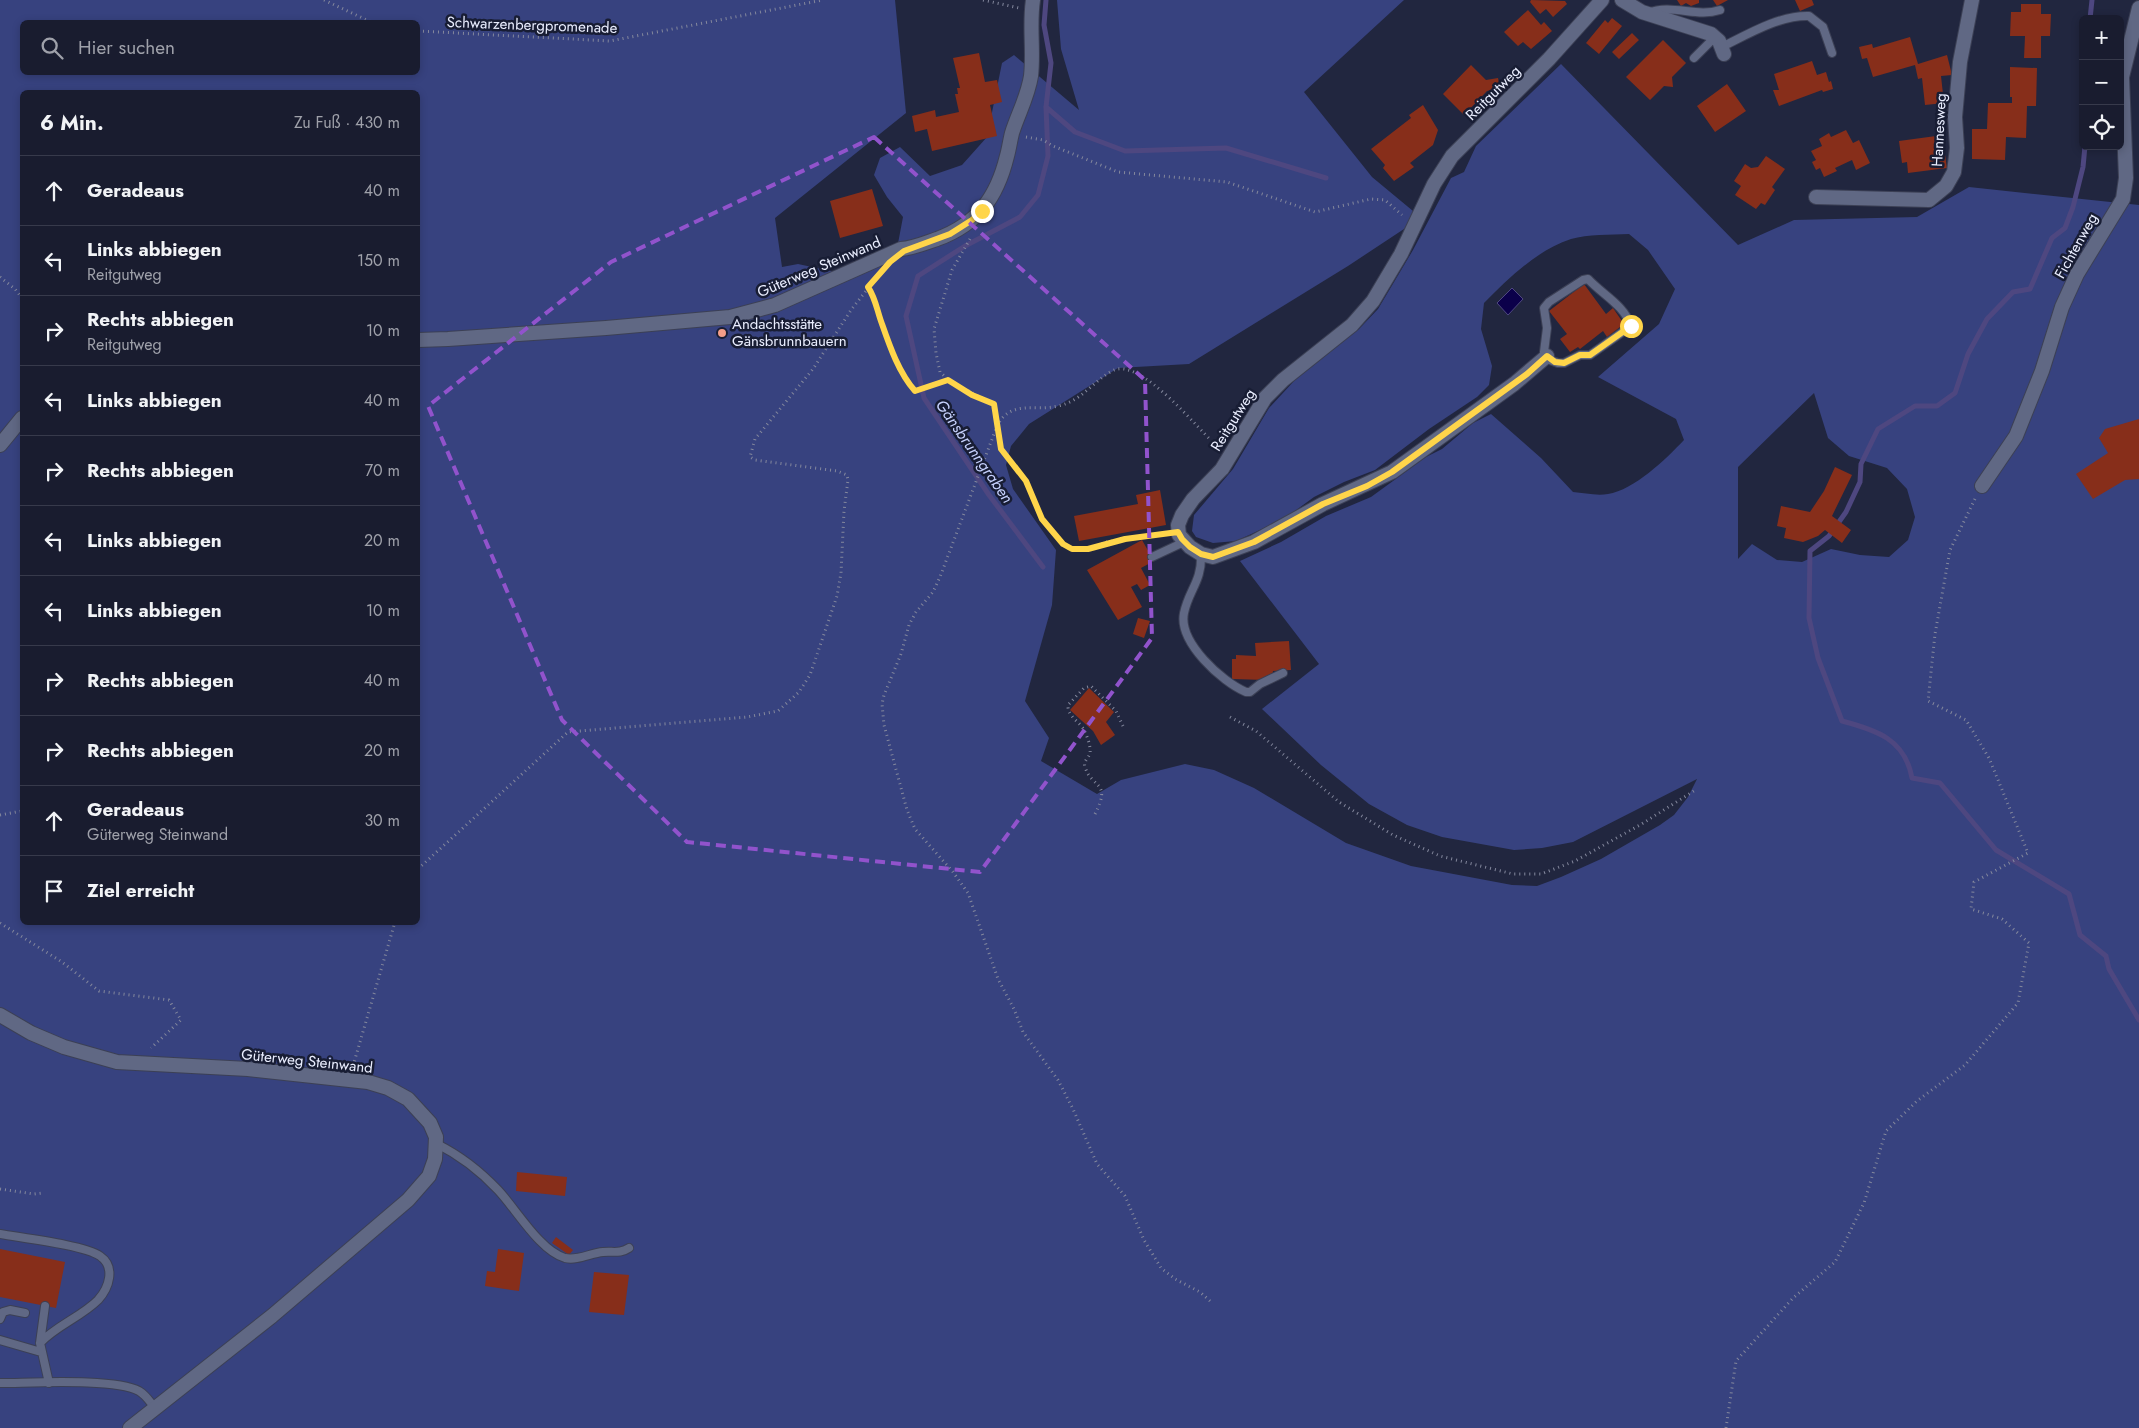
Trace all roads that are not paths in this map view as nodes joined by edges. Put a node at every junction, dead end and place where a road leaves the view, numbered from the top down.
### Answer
1 (1602, 0) edge
2 (1622, 0) edge
3 (1972, 0) edge
4 (1032, 5) edge
5 (2139, 8) edge
6 (1720, 10) dead end
7 (1646, 14) junction
8 (1720, 46) junction
9 (1832, 53) dead end
10 (1694, 58) dead end
11 (1816, 197) dead end
12 (420, 340) edge
13 (1547, 356) junction
14 (20, 421) edge
15 (0, 446) edge
16 (1982, 486) road end
17 (1181, 537) junction
18 (1201, 554) junction
19 (1152, 557) dead end
20 (1283, 673) dead end
21 (0, 1015) edge
22 (437, 1144) junction
23 (0, 1234) edge
24 (629, 1248) dead end
25 (45, 1306) dead end
26 (25, 1313) dead end
27 (0, 1319) edge
28 (0, 1340) edge
29 (40, 1343) junction
30 (41, 1352) junction
31 (0, 1383) edge
32 (48, 1383) junction
33 (155, 1408) junction
34 (130, 1428) edge

1 - 17 street, Reitgutweg
2 - 7 street
3 - 11 street, Hannesweg
4 - 12 street, Güterweg Steinwand
5 - 16 street, Fichtenweg
6 - 7 lane
7 - 8 street
8 - 9 lane
8 - 10 lane
13 - 13 lane
13 - 18 street
14 - 15 street
17 - 18 street
17 - 19 lane
18 - 20 lane
21 - 22 street, Güterweg Steinwand
22 - 24 lane
22 - 33 street
23 - 29 lane
25 - 29 lane
26 - 27 lane
28 - 30 lane
29 - 30 lane
30 - 32 lane
31 - 32 lane
32 - 33 lane
33 - 34 street

